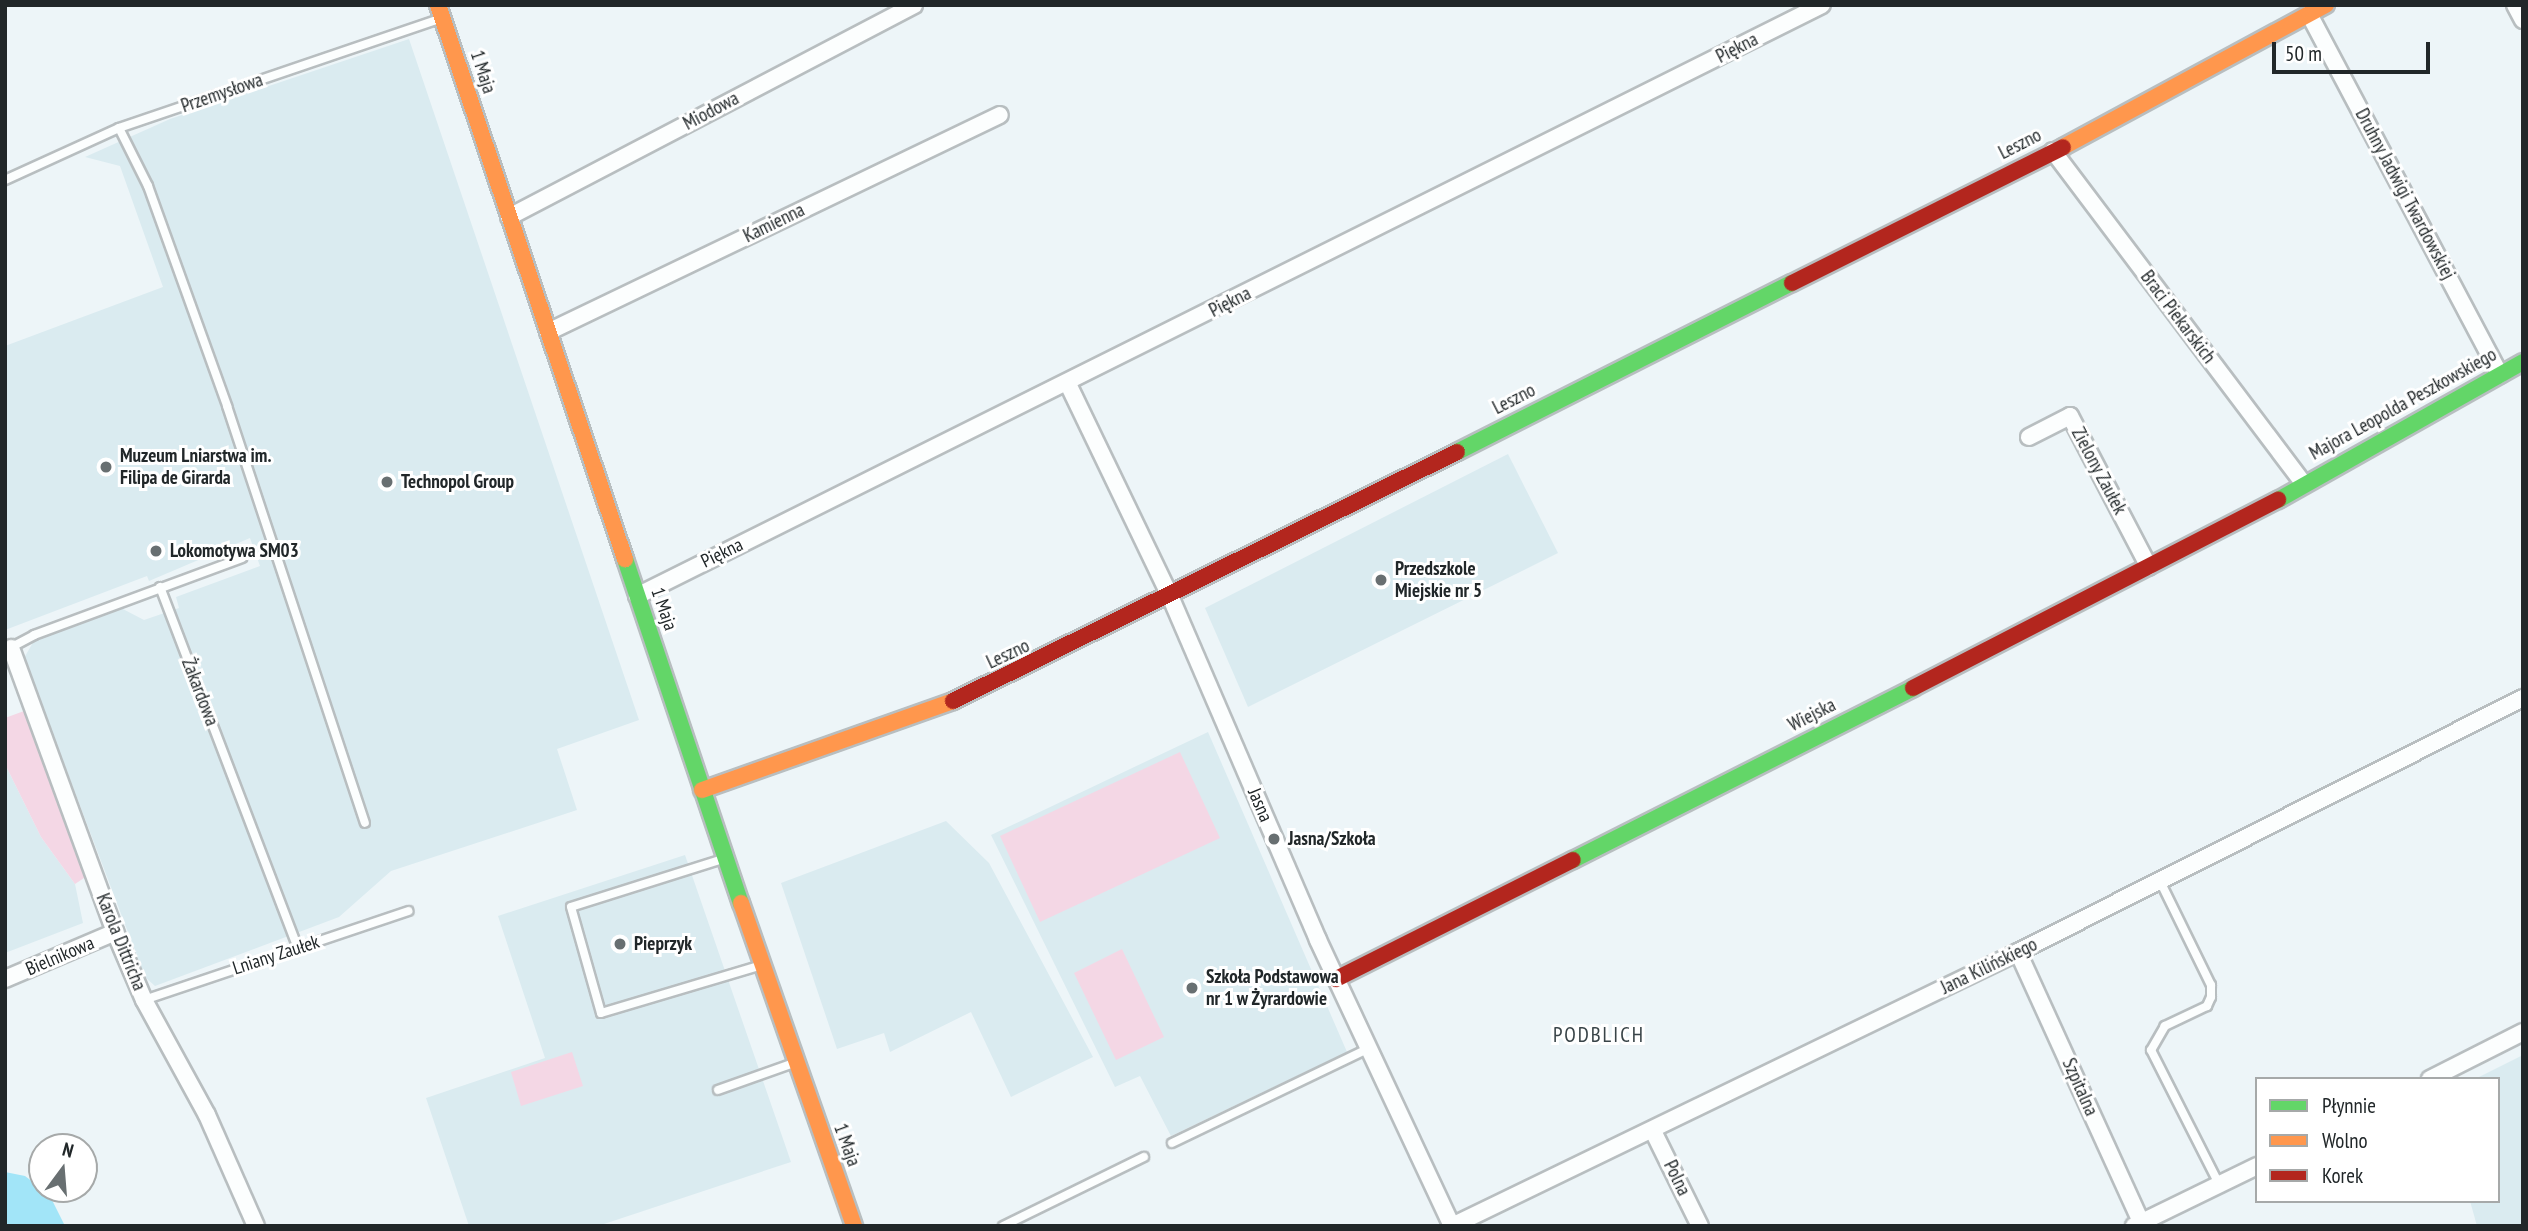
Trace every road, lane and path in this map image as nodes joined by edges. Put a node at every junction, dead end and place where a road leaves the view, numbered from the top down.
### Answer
1 (914, 5) edge
2 (1822, 5) edge
3 (2326, 5) edge
4 (2515, 5) edge
5 (440, 12) edge
6 (2309, 14) junction
7 (2523, 20) edge
8 (1000, 115) dead end
9 (119, 128) junction
10 (2053, 151) junction
11 (5, 180) edge
12 (509, 217) junction
13 (548, 332) junction
14 (2523, 362) edge
15 (2500, 374) junction
16 (1068, 384) junction
17 (2029, 437) dead end
18 (2304, 484) junction
19 (242, 558) dead end
20 (2150, 567) junction
21 (160, 587) junction
22 (638, 596) junction
23 (1170, 596) junction
24 (8, 649) edge
25 (2523, 698) edge
26 (702, 790) junction
27 (365, 823) dead end
28 (726, 858) junction
29 (2160, 881) junction
30 (408, 911) dead end
31 (115, 932) junction
32 (298, 948) junction
33 (2018, 951) junction
34 (762, 965) junction
35 (5, 979) edge
36 (1336, 979) junction
37 (144, 1000) junction
38 (2523, 1032) edge
39 (1367, 1049) junction
40 (795, 1063) junction
41 (2434, 1077) edge
42 (718, 1090) dead end
43 (1653, 1131) junction
44 (1172, 1143) dead end
45 (1144, 1157) dead end
46 (2255, 1167) edge
47 (2219, 1184) junction
48 (2137, 1224) edge
49 (256, 1226) edge
50 (854, 1226) edge
51 (1003, 1226) edge
52 (1452, 1226) edge
53 (1700, 1226) edge

1 - 12 street, Miodowa
2 - 16 street, Piękna
3 - 6 street, Leszno
4 - 7 street
5 - 9 lane, Przemysłowa
5 - 12 street, 1 Maja
6 - 10 street, Leszno
6 - 15 street, Druhny Jadwigi Twardowskiej
8 - 13 street, Kamienna
9 - 11 lane, Przemysłowa
9 - 27 lane
10 - 18 street, Braci Piekarskich
10 - 23 street, Leszno
12 - 13 street, 1 Maja
13 - 22 street, 1 Maja
14 - 15 street, Majora Leopolda Peszkowskiego
15 - 18 street, Majora Leopolda Peszkowskiego
16 - 22 street, Piękna
16 - 23 street, Jasna
17 - 20 street, Zielony Zaułek
18 - 20 street, Wiejska
19 - 21 lane
20 - 36 street, Wiejska
21 - 24 lane
21 - 32 lane, Żakardowa
22 - 26 street, 1 Maja
23 - 26 street, Leszno
23 - 36 street, Jasna
24 - 31 street, Karola Dittricha
25 - 29 street, Jana Kilińskiego
26 - 28 street, 1 Maja
28 - 34 street, 1 Maja
28 - 34 lane
29 - 33 street, Jana Kilińskiego
29 - 47 lane
30 - 32 lane, Lniany Zaułek
31 - 35 street, Bielnikowa
31 - 37 street, Karola Dittricha
32 - 37 lane, Lniany Zaułek
33 - 43 street, Jana Kilińskiego
33 - 48 street, Szpitalna
34 - 40 street, 1 Maja
36 - 39 street, Jasna
37 - 49 street, Karola Dittricha
38 - 41 street
39 - 44 lane
39 - 52 street, Jasna
40 - 42 lane
40 - 50 street, 1 Maja
43 - 52 street, Jana Kilińskiego
43 - 53 street, Polna
45 - 51 lane
46 - 47 street
47 - 48 street

